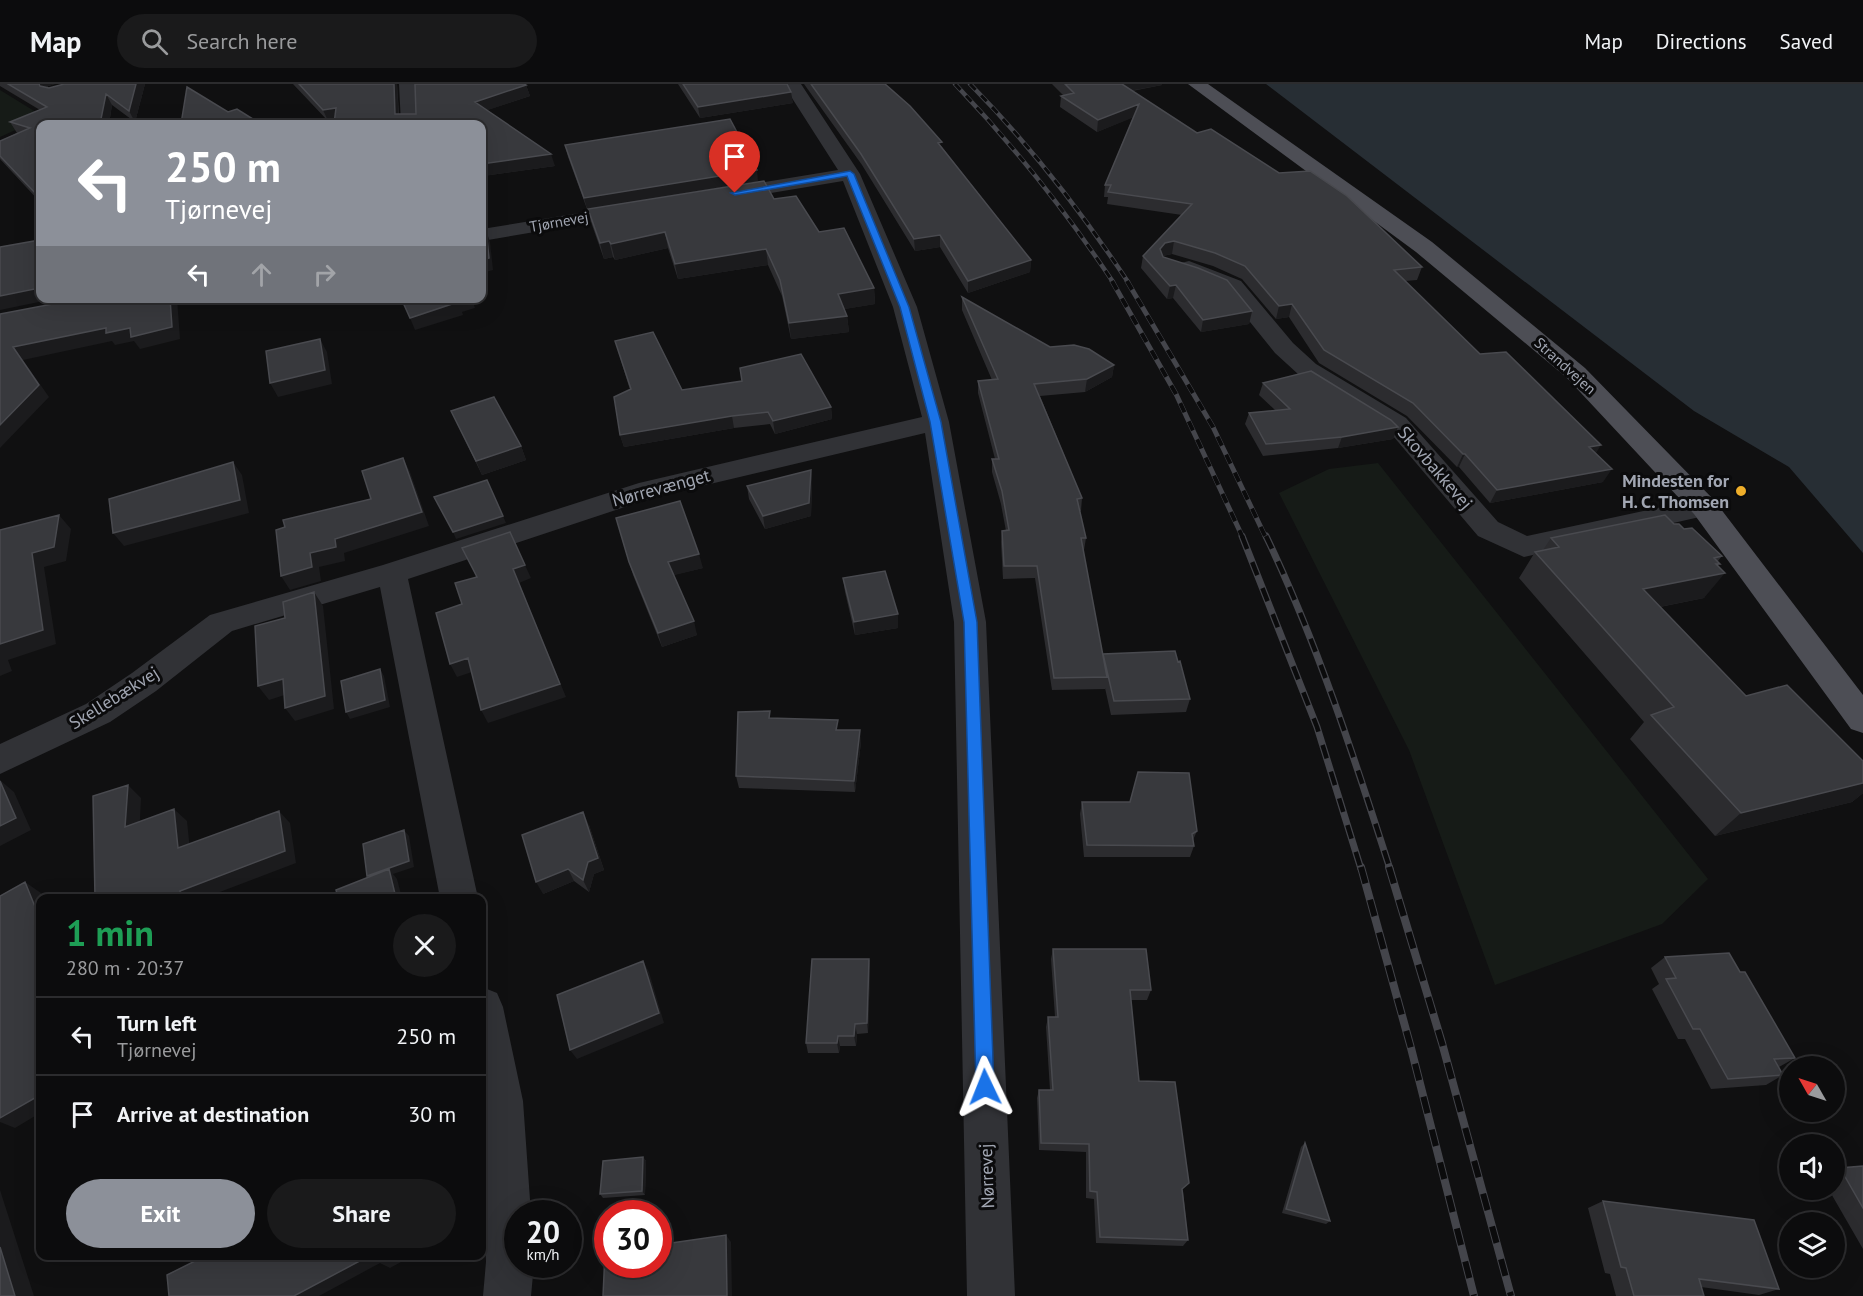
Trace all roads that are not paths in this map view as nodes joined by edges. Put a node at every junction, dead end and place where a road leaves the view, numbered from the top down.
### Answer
1 (408, 84) edge
2 (792, 84) edge
3 (1197, 84) edge
4 (410, 120) edge
5 (850, 174) junction
6 (700, 199) edge
7 (654, 206) edge
8 (486, 234) edge
9 (1171, 263) edge
10 (936, 422) junction
11 (1704, 507) junction
12 (392, 573) junction
13 (221, 623) joint
14 (1863, 720) edge
15 (0, 760) edge
16 (458, 894) edge
17 (486, 1027) edge
18 (507, 1296) edge
19 (991, 1296) edge

1 - 4 street
2 - 5 street, Nørrevej
3 - 11 main road, Strandvejen
5 - 6 street
5 - 10 street, Nørrevej
7 - 8 street, Tjørnevej
9 - 11 street, Skovbakkevej
10 - 12 street, Nørrevænget
10 - 19 street, Nørrevej
11 - 14 main road, Strandvejen
12 - 13 street, Nørrevænget
12 - 16 street
13 - 15 street, Skellebækvej
17 - 18 street

